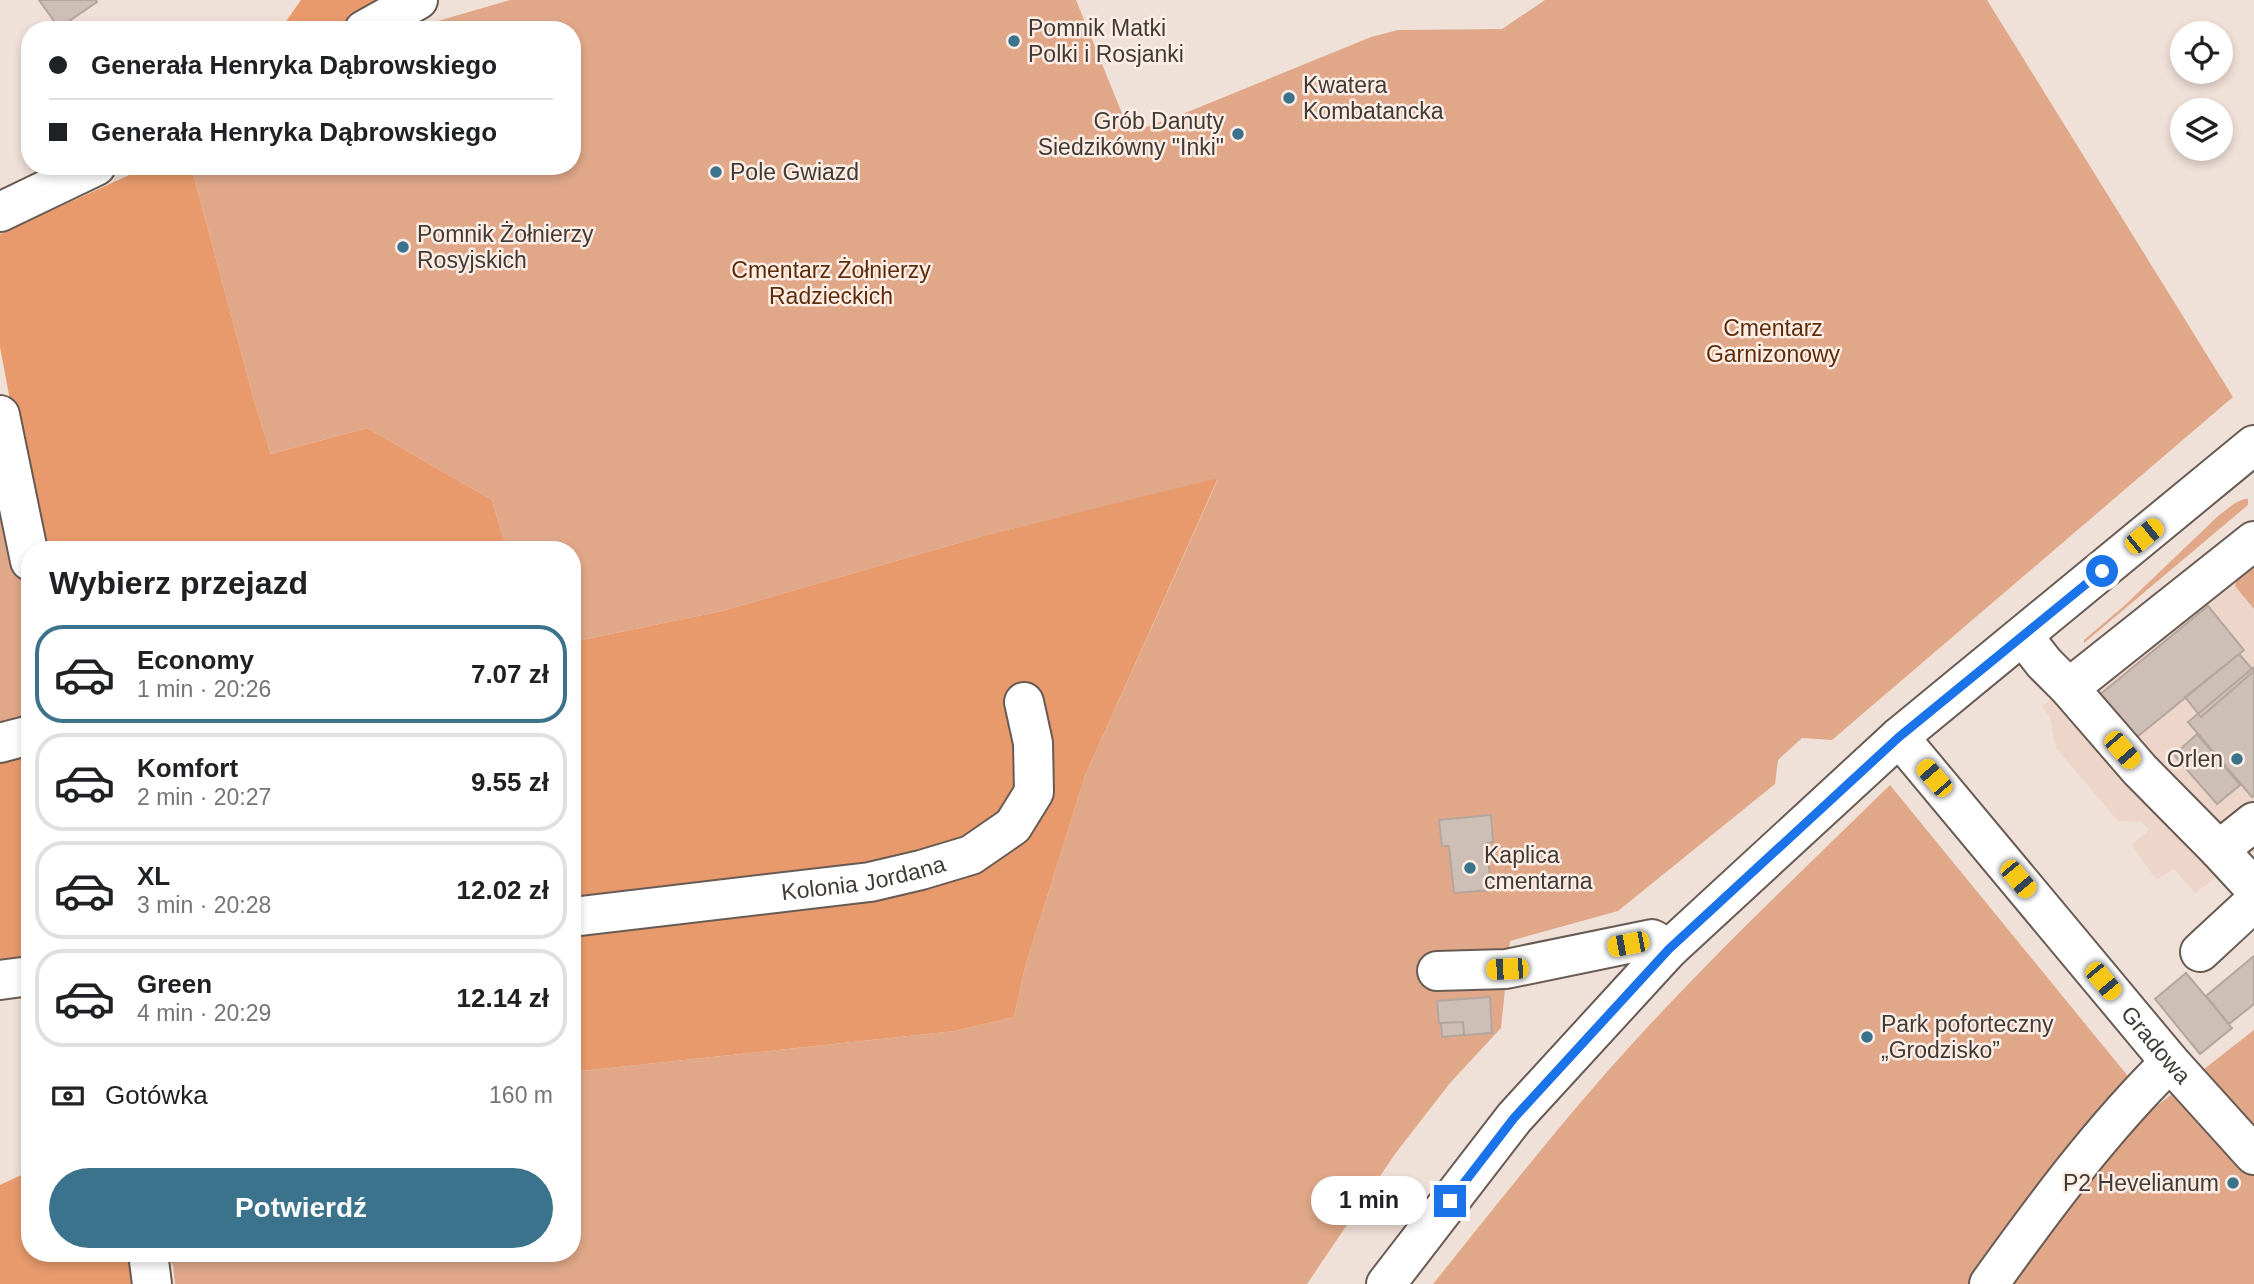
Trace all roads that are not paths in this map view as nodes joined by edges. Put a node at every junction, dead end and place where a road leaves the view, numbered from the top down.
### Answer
1 (418, 0) edge
2 (380, 21) edge
3 (77, 175) edge
4 (0, 212) edge
5 (0, 415) edge
6 (2253, 448) edge
7 (26, 541) edge
8 (2254, 541) edge
9 (2023, 636) junction
10 (2069, 688) junction
11 (1024, 702) dead end
12 (21, 737) edge
13 (1899, 737) junction
14 (0, 743) edge
15 (2254, 822) edge
16 (2219, 850) junction
17 (2254, 888) edge
18 (2254, 902) edge
19 (581, 916) edge
20 (1669, 949) junction
21 (2200, 952) dead end
22 (1437, 971) dead end
23 (21, 977) edge
24 (0, 980) edge
25 (2170, 1062) junction
26 (2254, 1155) edge
27 (149, 1262) edge
28 (152, 1284) edge
29 (1386, 1284) edge
30 (1989, 1284) edge

1 - 2 street
3 - 4 street
5 - 7 street
6 - 9 street
8 - 10 street
9 - 10 street
9 - 13 street
10 - 16 street
11 - 19 street, Kolonia Jordana
12 - 14 street
13 - 20 street
13 - 25 street, Gradowa
15 - 16 street
16 - 17 street
18 - 21 street
20 - 22 street
20 - 29 street
23 - 24 street
25 - 26 street, Gradowa
25 - 30 street
27 - 28 street

